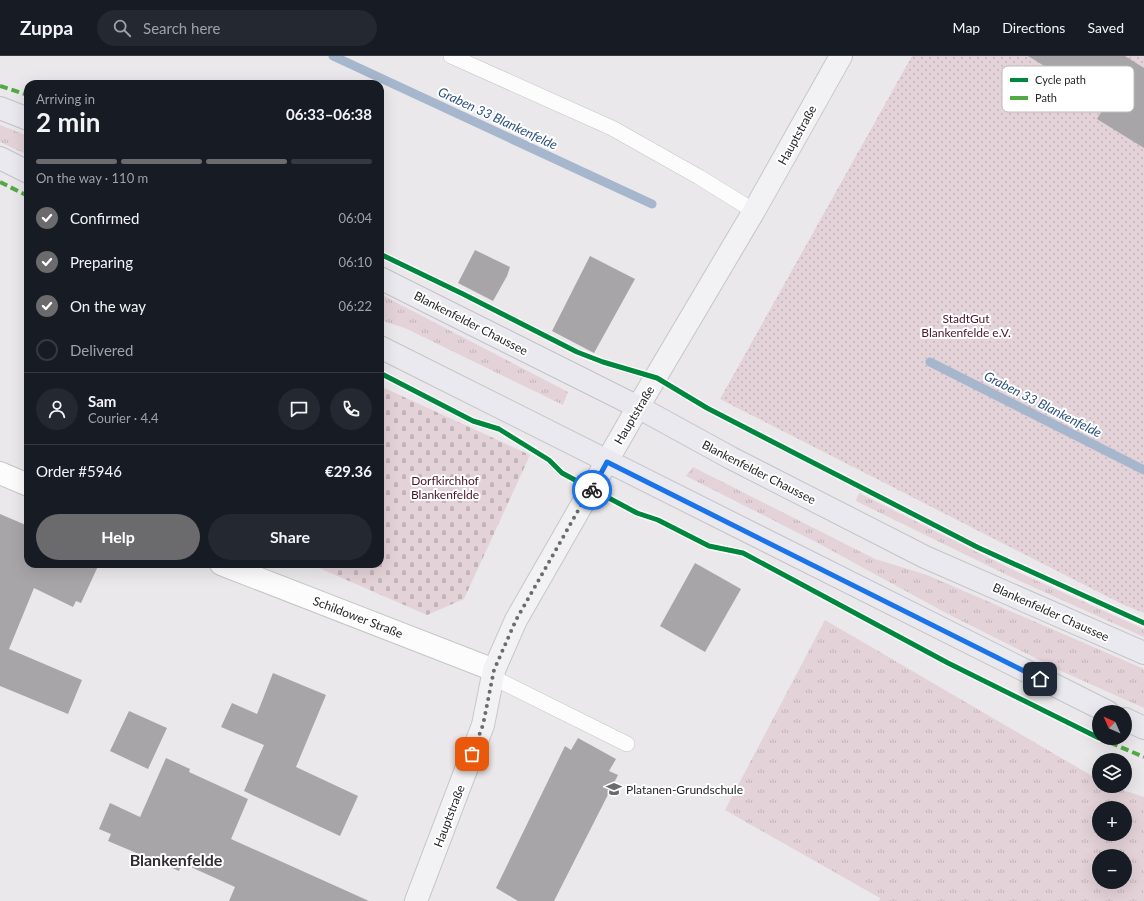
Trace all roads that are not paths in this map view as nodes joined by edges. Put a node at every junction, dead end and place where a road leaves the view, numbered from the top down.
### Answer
1 (451, 56) edge
2 (841, 56) edge
3 (0, 108) edge
4 (24, 117) edge
5 (0, 158) edge
6 (24, 170) edge
7 (754, 212) junction
8 (384, 280) edge
9 (384, 349) edge
10 (638, 407) junction
11 (607, 462) junction
12 (0, 473) edge
13 (24, 483) edge
14 (231, 568) edge
15 (1144, 653) edge
16 (493, 674) junction
17 (1094, 705) edge
18 (1132, 722) edge
19 (1144, 728) edge
20 (627, 744) dead end
21 (416, 901) edge

1 - 7 lane
2 - 7 street, Hauptstraße
3 - 4 main road
5 - 6 main road
7 - 10 street, Hauptstraße
8 - 10 main road, Blankenfelder Chaussee
9 - 11 main road
10 - 11 street, Hauptstraße
10 - 15 main road, Blankenfelder Chaussee
11 - 16 street, Hauptstraße
11 - 17 main road
12 - 13 street
14 - 16 street, Schildower Straße
16 - 20 lane
16 - 21 street, Hauptstraße
18 - 19 main road

